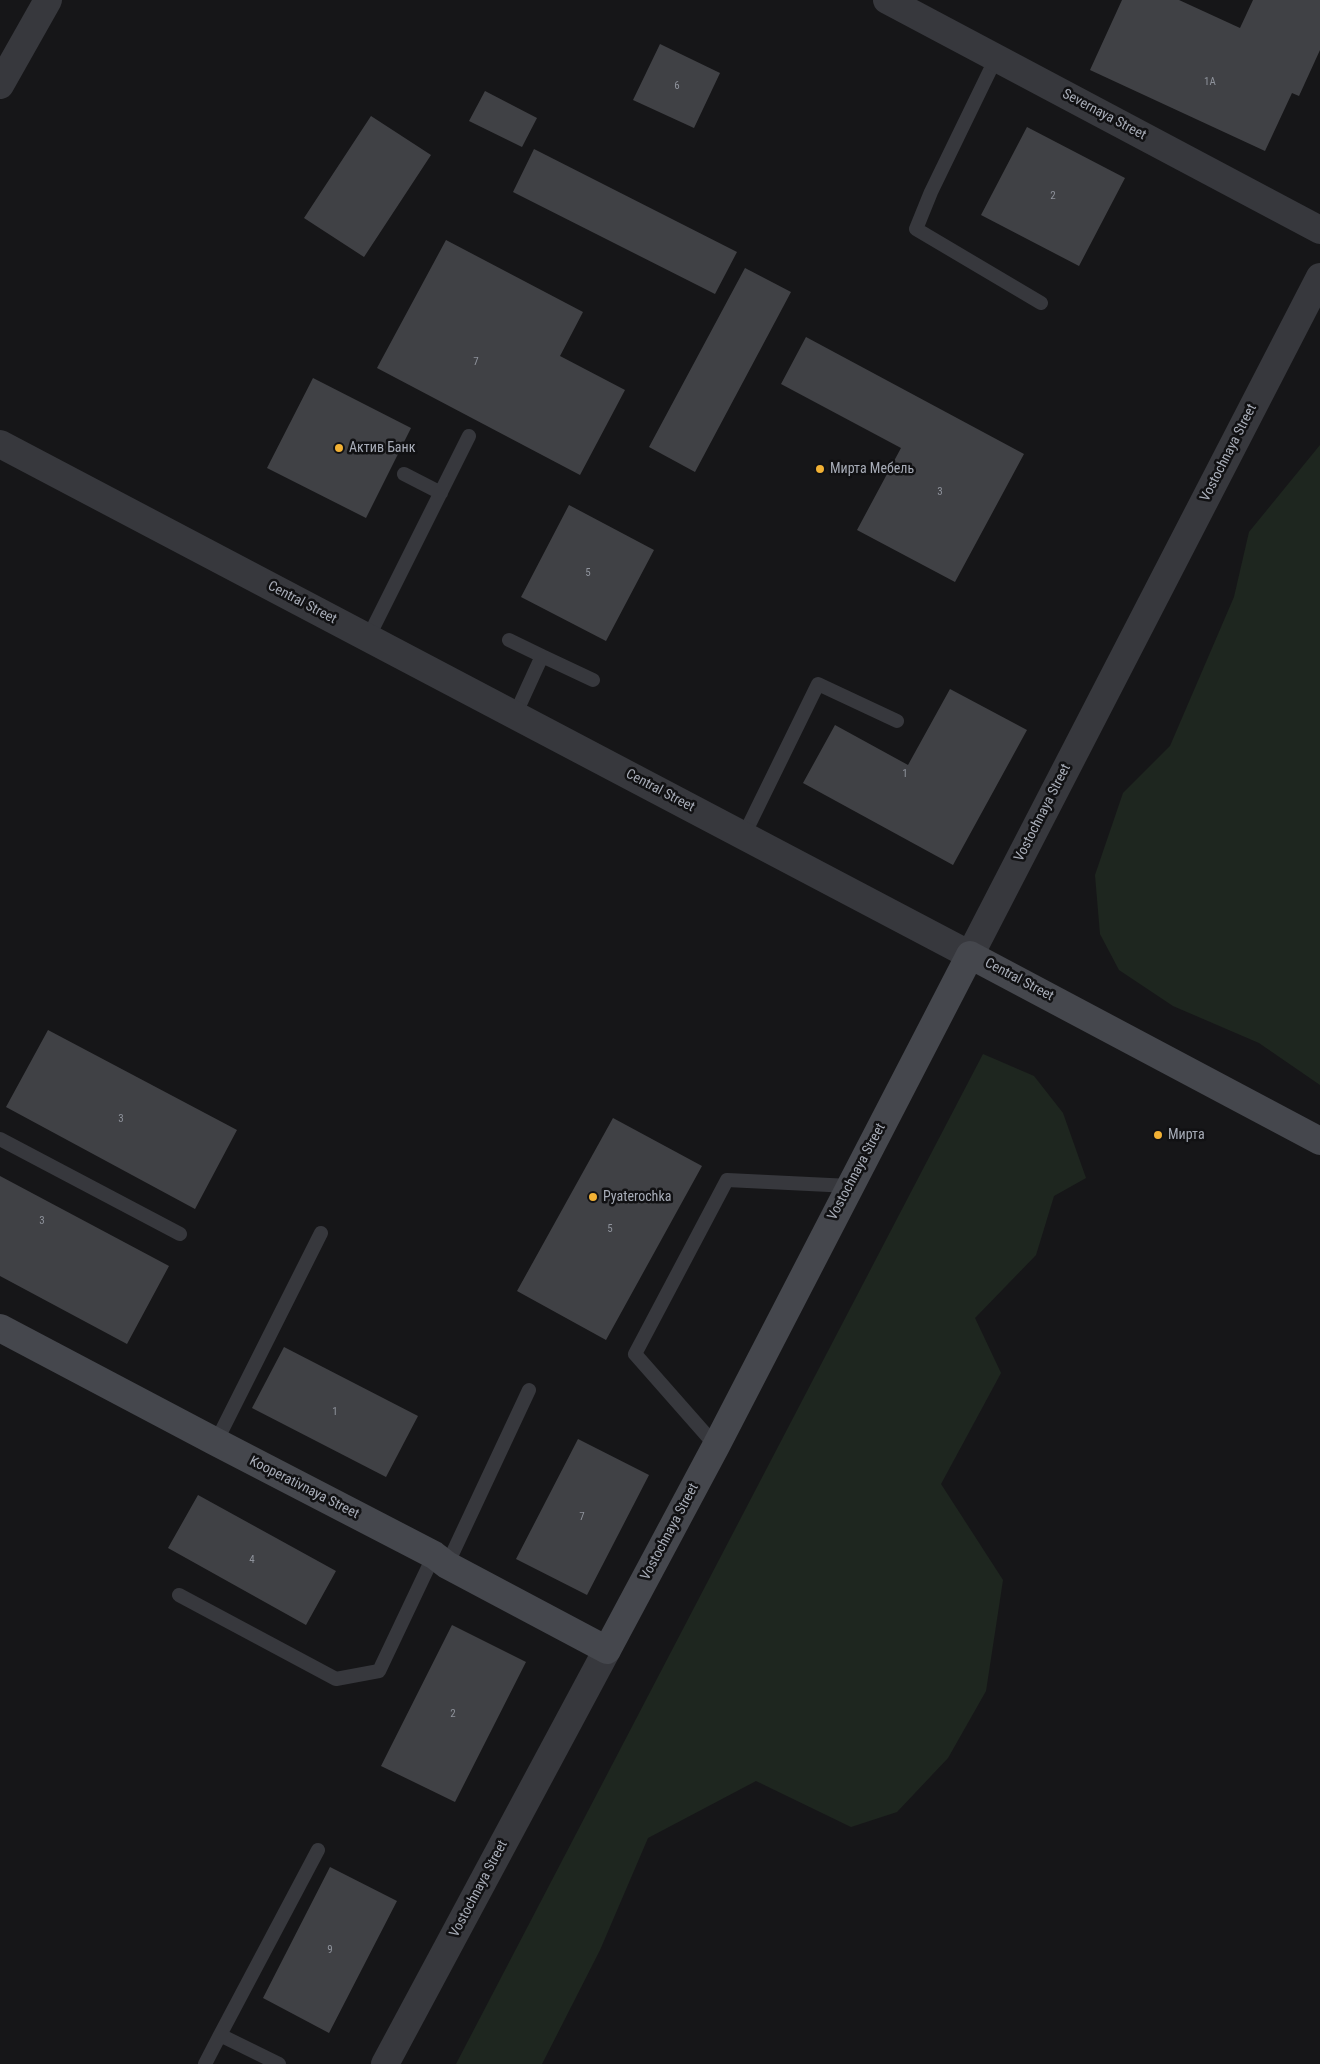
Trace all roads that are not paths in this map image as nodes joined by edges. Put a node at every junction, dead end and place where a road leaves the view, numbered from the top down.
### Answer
1 (48, 0) edge
2 (887, 0) edge
3 (996, 58) junction
4 (0, 85) edge
5 (1320, 230) edge
6 (1320, 277) edge
7 (1042, 303) dead end
8 (470, 436) dead end
9 (0, 444) edge
10 (404, 474) dead end
11 (441, 493) junction
12 (368, 638) junction
13 (509, 640) dead end
14 (542, 656) junction
15 (593, 680) dead end
16 (515, 715) junction
17 (897, 722) dead end
18 (744, 835) junction
19 (970, 955) junction
20 (0, 1138) edge
21 (1320, 1141) edge
22 (850, 1186) junction
23 (321, 1233) dead end
24 (180, 1234) dead end
25 (0, 1328) edge
26 (529, 1390) dead end
27 (216, 1442) junction
28 (716, 1446) junction
29 (440, 1560) junction
30 (179, 1595) dead end
31 (607, 1650) junction
32 (318, 1850) dead end
33 (220, 2035) junction
34 (205, 2064) edge
35 (279, 2064) edge
36 (385, 2064) edge

1 - 4 street
2 - 3 street, Severnaya Street
3 - 5 street, Severnaya Street
3 - 7 lane
6 - 19 street, Vostochnaya Street
8 - 11 lane
9 - 12 street, Central Street
10 - 11 lane
11 - 12 lane
12 - 16 street, Central Street
13 - 14 lane
14 - 15 lane
14 - 16 lane
16 - 18 street, Central Street
17 - 18 lane
18 - 19 street, Central Street
19 - 21 street, Central Street
19 - 22 street, Vostochnaya Street
20 - 24 lane
22 - 28 street, Vostochnaya Street
22 - 28 lane
23 - 27 lane
25 - 27 street, Kooperativnaya Street
26 - 29 lane
27 - 29 street, Kooperativnaya Street
28 - 31 street, Vostochnaya Street
29 - 30 lane
29 - 31 street, Kooperativnaya Street
31 - 36 street, Vostochnaya Street
32 - 33 lane
33 - 34 lane
33 - 35 lane

